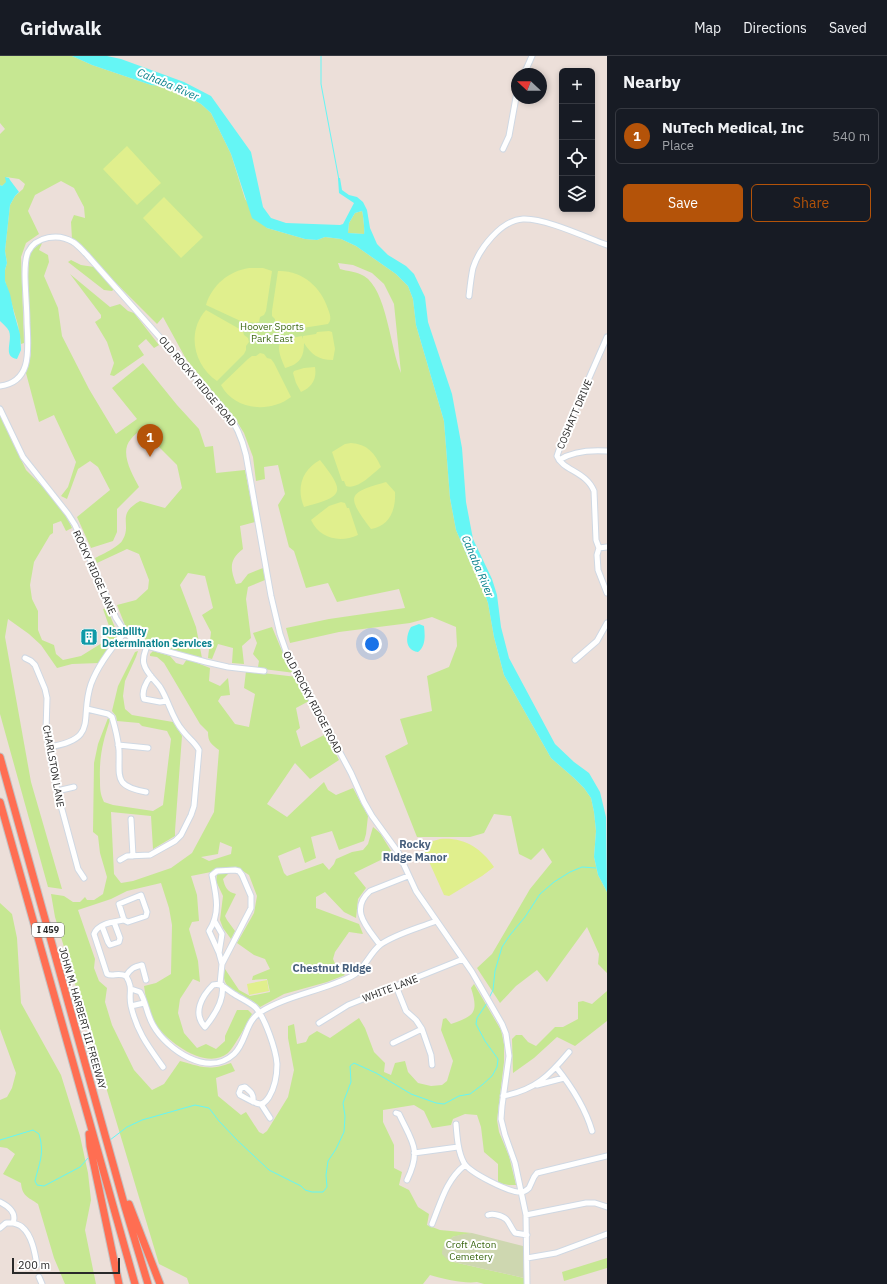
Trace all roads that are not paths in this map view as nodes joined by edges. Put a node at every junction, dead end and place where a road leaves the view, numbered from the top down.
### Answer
1 (532, 56) edge
2 (527, 68) edge
3 (514, 104) edge
4 (503, 149) dead end
5 (607, 245) edge
6 (469, 296) dead end
7 (607, 337) edge
8 (0, 386) edge
9 (0, 409) edge
10 (607, 451) edge
11 (559, 460) junction
12 (607, 547) edge
13 (599, 548) junction
14 (607, 593) edge
15 (607, 623) edge
16 (125, 632) junction
17 (147, 646) junction
18 (25, 658) dead end
19 (576, 660) dead end
20 (264, 671) dead end
21 (151, 676) junction
22 (167, 700) junction
23 (87, 709) junction
24 (118, 745) junction
25 (49, 747) junction
26 (148, 748) dead end
27 (0, 758) edge
28 (74, 787) dead end
29 (57, 791) junction
30 (146, 792) dead end
31 (0, 802) edge
32 (131, 819) dead end
33 (132, 856) junction
34 (120, 860) dead end
35 (408, 876) junction
36 (84, 878) dead end
37 (124, 920) junction
38 (436, 921) junction
39 (114, 922) junction
40 (215, 922) junction
41 (102, 926) junction
42 (380, 945) junction
43 (219, 952) junction
44 (463, 959) junction
45 (222, 964) junction
46 (126, 976) junction
47 (146, 980) dead end
48 (221, 985) junction
49 (396, 986) junction
50 (131, 989) junction
51 (144, 1003) junction
52 (131, 1006) junction
53 (259, 1014) junction
54 (319, 1023) dead end
55 (422, 1029) junction
56 (393, 1043) dead end
57 (569, 1052) dead end
58 (432, 1064) dead end
59 (163, 1067) dead end
60 (556, 1067) junction
61 (564, 1078) junction
62 (534, 1086) junction
63 (503, 1096) junction
64 (253, 1102) dead end
65 (261, 1104) junction
66 (396, 1112) dead end
67 (270, 1118) dead end
68 (456, 1124) dead end
69 (592, 1132) dead end
70 (458, 1147) junction
71 (414, 1153) junction
72 (607, 1156) edge
73 (112, 1161) junction
74 (465, 1165) junction
75 (98, 1167) junction
76 (407, 1180) dead end
77 (521, 1192) junction
78 (0, 1202) edge
79 (607, 1207) edge
80 (526, 1215) junction
81 (488, 1216) dead end
82 (13, 1223) junction
83 (432, 1224) dead end
84 (0, 1228) edge
85 (607, 1234) edge
86 (527, 1235) junction
87 (527, 1258) junction
88 (37, 1265) dead end
89 (39, 1277) dead end
90 (42, 1284) edge
91 (118, 1284) edge
92 (135, 1284) edge
93 (148, 1284) edge
94 (160, 1284) edge
95 (527, 1284) edge

1 - 2 street
3 - 4 street
5 - 6 street
7 - 11 street, COSHATT DRIVE
8 - 35 street, OLD ROCKY RIDGE ROAD
9 - 16 street, ROCKY RIDGE LANE
10 - 11 street
11 - 13 street, COSHATT DRIVE
12 - 13 street
13 - 14 street, COSHATT DRIVE
15 - 19 street
16 - 17 street, ROCKY RIDGE LANE
16 - 23 street
17 - 20 street, ROCKY RIDGE LANE
17 - 21 street
18 - 25 street, CHARLSTON LANE
21 - 22 street
21 - 22 street
22 - 33 street
23 - 24 street
23 - 25 street
24 - 26 street
24 - 30 street
25 - 29 street, CHARLSTON LANE
27 - 73 highway, JOHN M. HARBERT III FREEWAY / I 459
28 - 29 street
29 - 36 street, CHARLSTON LANE
31 - 75 highway, I 459
32 - 33 street
33 - 34 street
35 - 38 street, OLD ROCKY RIDGE ROAD
35 - 42 street
37 - 37 street
37 - 39 street
38 - 42 street
38 - 44 street, OLD ROCKY RIDGE ROAD
39 - 41 street
39 - 41 street
40 - 43 street
40 - 43 street
40 - 45 street
41 - 46 street
42 - 53 street
43 - 45 street
44 - 49 street, WHITE LANE
44 - 63 street, OLD ROCKY RIDGE ROAD
45 - 48 street
46 - 47 street
46 - 50 street
48 - 48 street
48 - 53 street
49 - 54 street, WHITE LANE
49 - 55 street
50 - 51 street
50 - 52 street
51 - 52 street
51 - 53 street
52 - 59 street
53 - 65 street
55 - 56 street
55 - 58 street
57 - 60 street
60 - 61 street
60 - 62 street
61 - 62 street
61 - 69 street
62 - 63 street
63 - 77 street, OLD ROCKY RIDGE ROAD
64 - 65 street
65 - 67 street
66 - 71 street
68 - 70 street
70 - 71 street
70 - 74 street
71 - 76 street
72 - 77 street
73 - 93 highway, JOHN M. HARBERT III FREEWAY / I 459
73 - 94 highway
74 - 77 street
74 - 83 street
75 - 91 highway
75 - 92 highway
77 - 80 street, OLD ROCKY RIDGE ROAD
78 - 82 street
79 - 80 street
80 - 86 street, OLD ROCKY RIDGE ROAD
81 - 86 street
82 - 84 street
82 - 88 street
85 - 87 street
86 - 87 street, OLD ROCKY RIDGE ROAD
87 - 95 street, OLD ROCKY RIDGE ROAD
89 - 90 street

